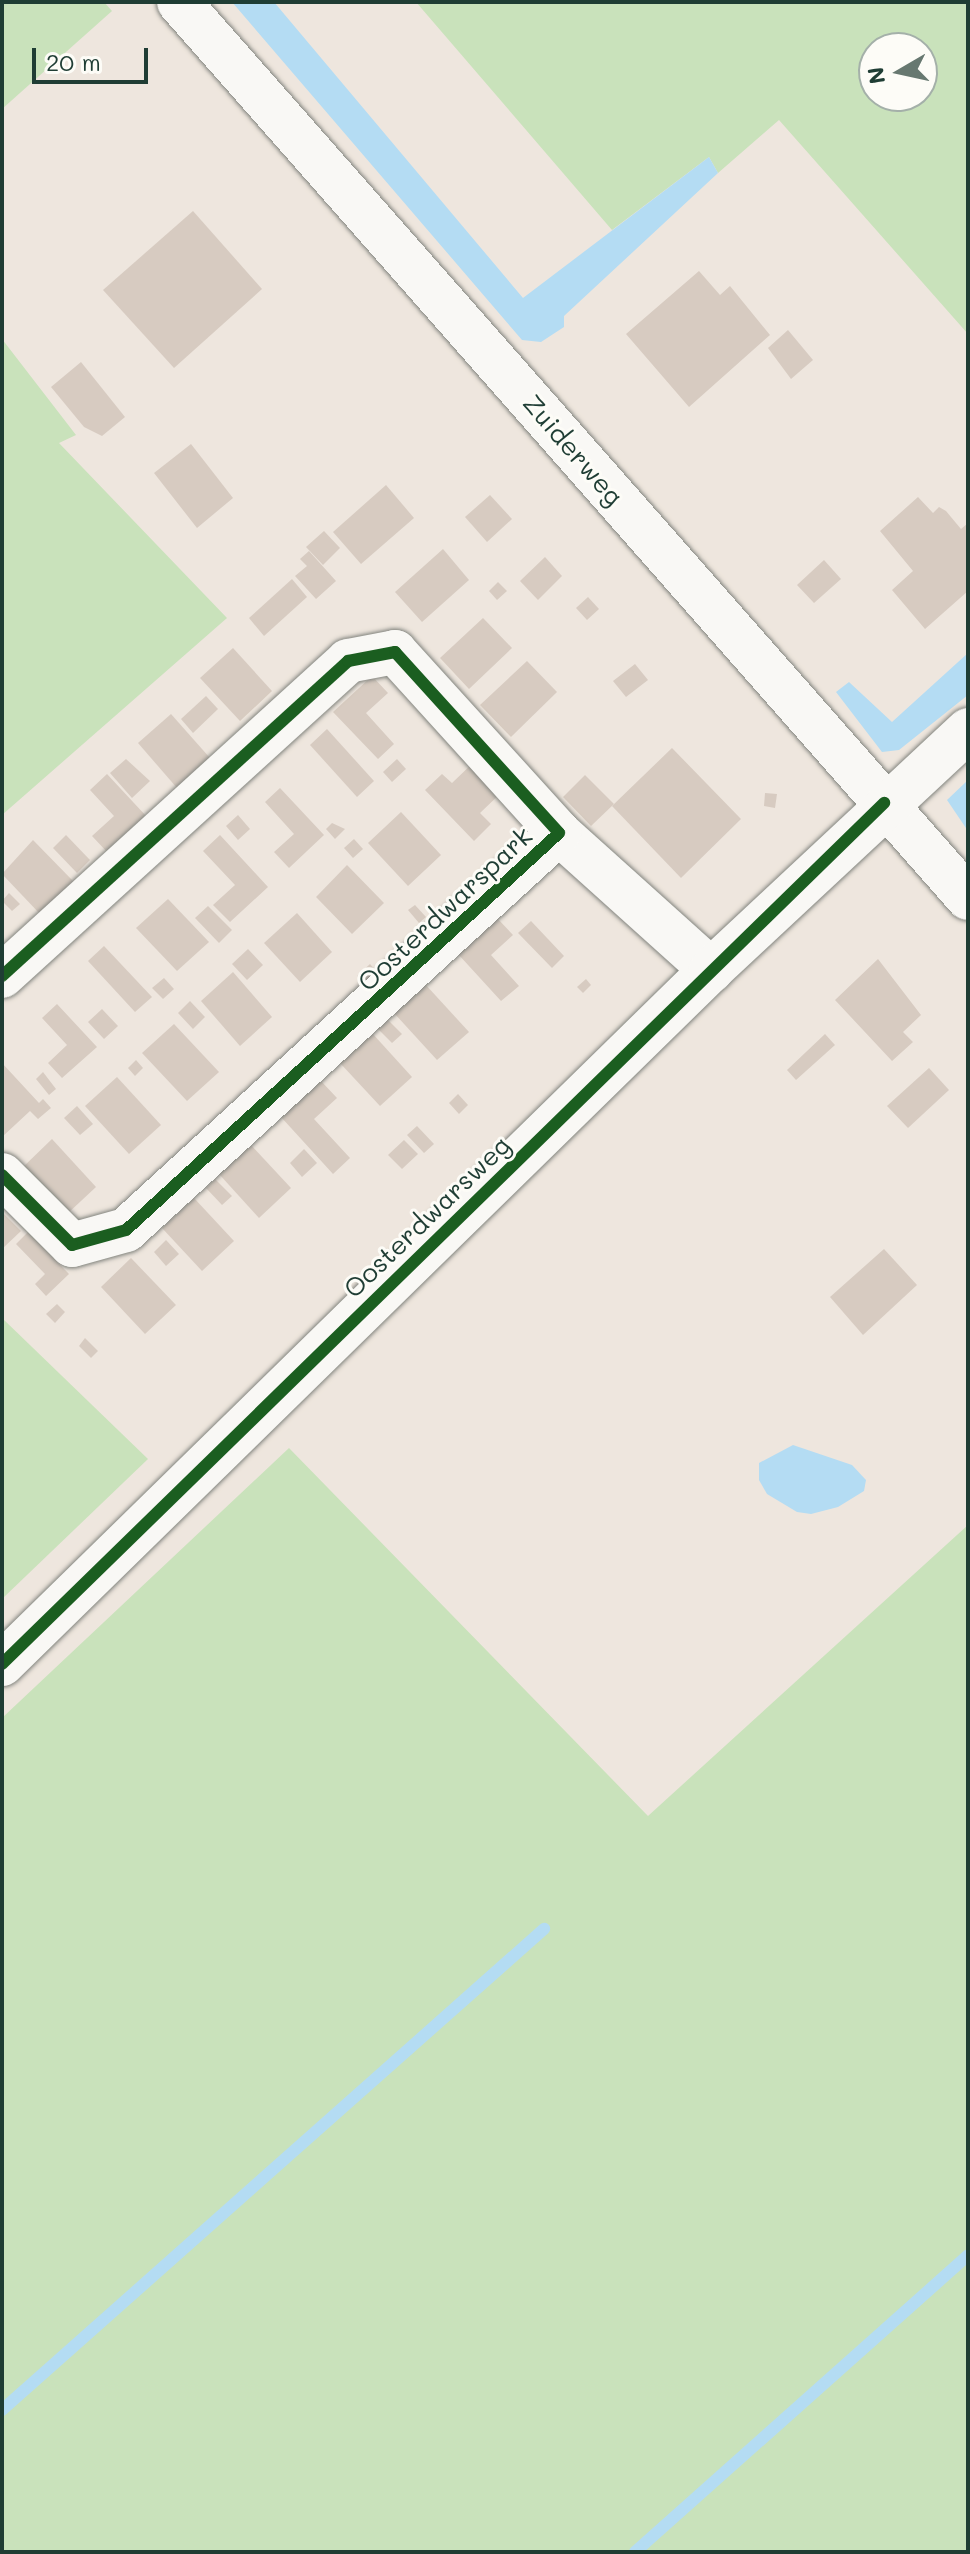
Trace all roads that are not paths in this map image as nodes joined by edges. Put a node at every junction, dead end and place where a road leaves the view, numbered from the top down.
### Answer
1 (179, 2) edge
2 (968, 730) edge
3 (884, 803) junction
4 (559, 833) junction
5 (968, 898) edge
6 (711, 970) junction
7 (2, 976) edge
8 (2, 1175) edge
9 (2, 1664) edge

1 - 3 street, Zuiderweg
2 - 3 street, Oosterdwarsweg
3 - 5 street, Zuiderweg
3 - 6 street, Oosterdwarsweg
4 - 6 street, Oosterdwarspark
4 - 7 street, Oosterdwarspark
4 - 8 street, Oosterdwarspark
6 - 9 street, Oosterdwarsweg

